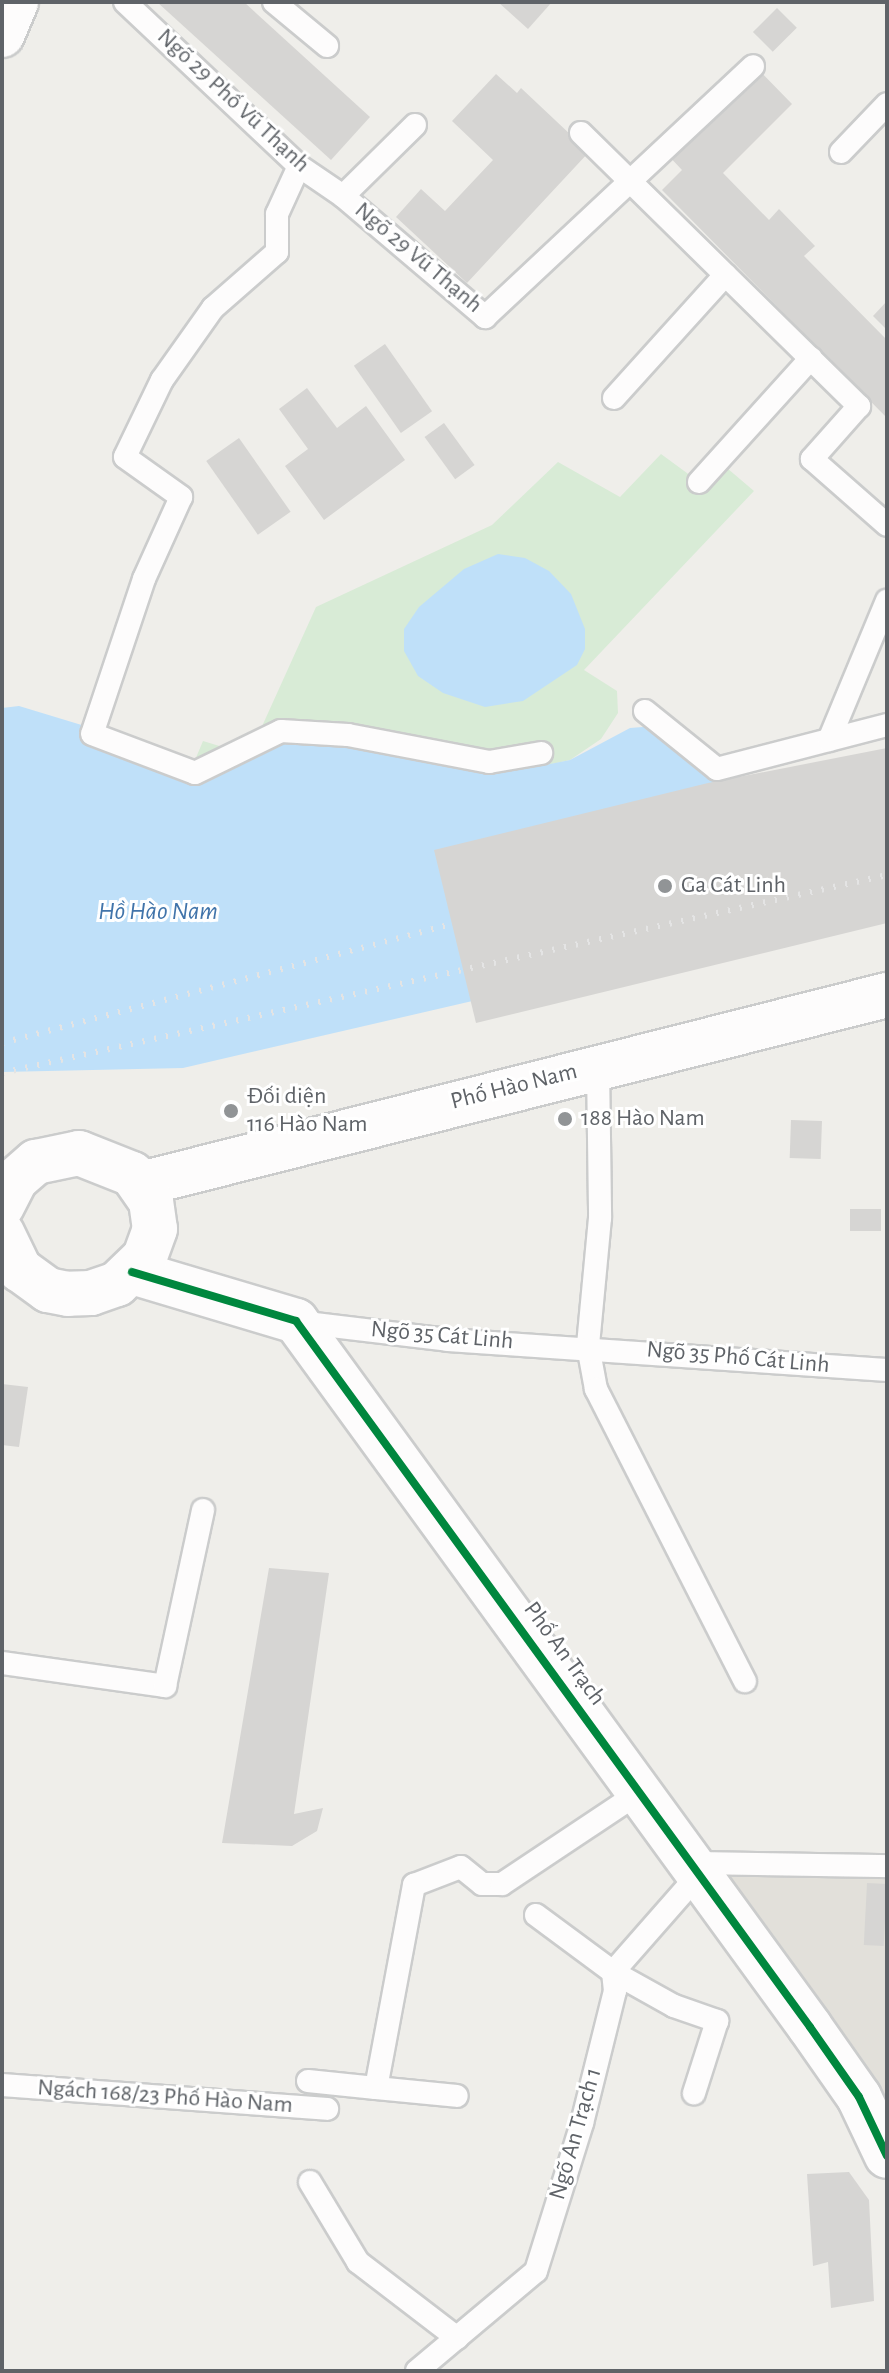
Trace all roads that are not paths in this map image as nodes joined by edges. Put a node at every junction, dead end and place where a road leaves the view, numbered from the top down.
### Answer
1 (16, 2) edge
2 (125, 2) edge
3 (274, 2) edge
4 (2, 35) edge
5 (327, 46) dead end
6 (753, 66) dead end
7 (887, 104) edge
8 (415, 125) dead end
9 (581, 133) dead end
10 (841, 152) dead end
11 (299, 166) junction
12 (632, 181) junction
13 (343, 196) junction
14 (725, 275) junction
15 (811, 358) junction
16 (614, 398) dead end
17 (699, 482) dead end
18 (887, 525) edge
19 (887, 601) edge
20 (645, 711) dead end
21 (887, 725) edge
22 (829, 740) junction
23 (541, 753) dead end
24 (887, 995) edge
25 (598, 1066) junction
26 (14, 1168) edge
27 (141, 1184) junction
28 (2, 1206) edge
29 (8, 1257) edge
30 (132, 1272) junction
31 (296, 1321) junction
32 (588, 1346) junction
33 (887, 1370) edge
34 (203, 1510) dead end
35 (2, 1663) edge
36 (745, 1681) dead end
37 (640, 1792) junction
38 (887, 1866) edge
39 (695, 1869) junction
40 (536, 1915) dead end
41 (613, 1972) junction
42 (308, 2081) dead end
43 (2, 2085) edge
44 (376, 2088) junction
45 (694, 2093) dead end
46 (457, 2096) dead end
47 (327, 2109) dead end
48 (887, 2156) edge
49 (310, 2182) dead end
50 (457, 2338) junction
51 (417, 2371) edge

1 - 4 street
2 - 11 lane, Ngõ 29 Phố Vũ Thạnh
3 - 5 lane
6 - 12 lane
7 - 10 lane
8 - 13 lane
9 - 12 lane
11 - 13 lane, Ngõ 29 Phố Vũ Thạnh
11 - 23 lane
12 - 13 lane, Ngõ 29 Vũ Thạnh
12 - 14 lane
14 - 15 lane
14 - 16 lane
15 - 17 lane
15 - 18 lane
19 - 22 lane
20 - 22 lane
21 - 22 lane
24 - 25 street, Phố Hào Nam
25 - 27 street, Phố Hào Nam
25 - 32 lane
26 - 27 street
26 - 28 street
27 - 30 street
29 - 30 street
30 - 31 street
31 - 32 lane, Ngõ 35 Cát Linh
31 - 37 street, Phố An Trạch
32 - 33 lane, Ngõ 35 Phố Cát Linh
32 - 36 lane
34 - 35 lane
37 - 39 street, Phố An Trạch
37 - 44 lane
38 - 39 lane
39 - 41 lane
39 - 48 street, Phố An Trạch
40 - 41 lane
41 - 45 lane
41 - 50 lane, Ngõ An Trạch 1
42 - 44 lane
43 - 47 lane, Ngách 168/23 Phố Hào Nam
44 - 46 lane
49 - 50 lane
50 - 51 lane, Ngõ An Trạch 1

